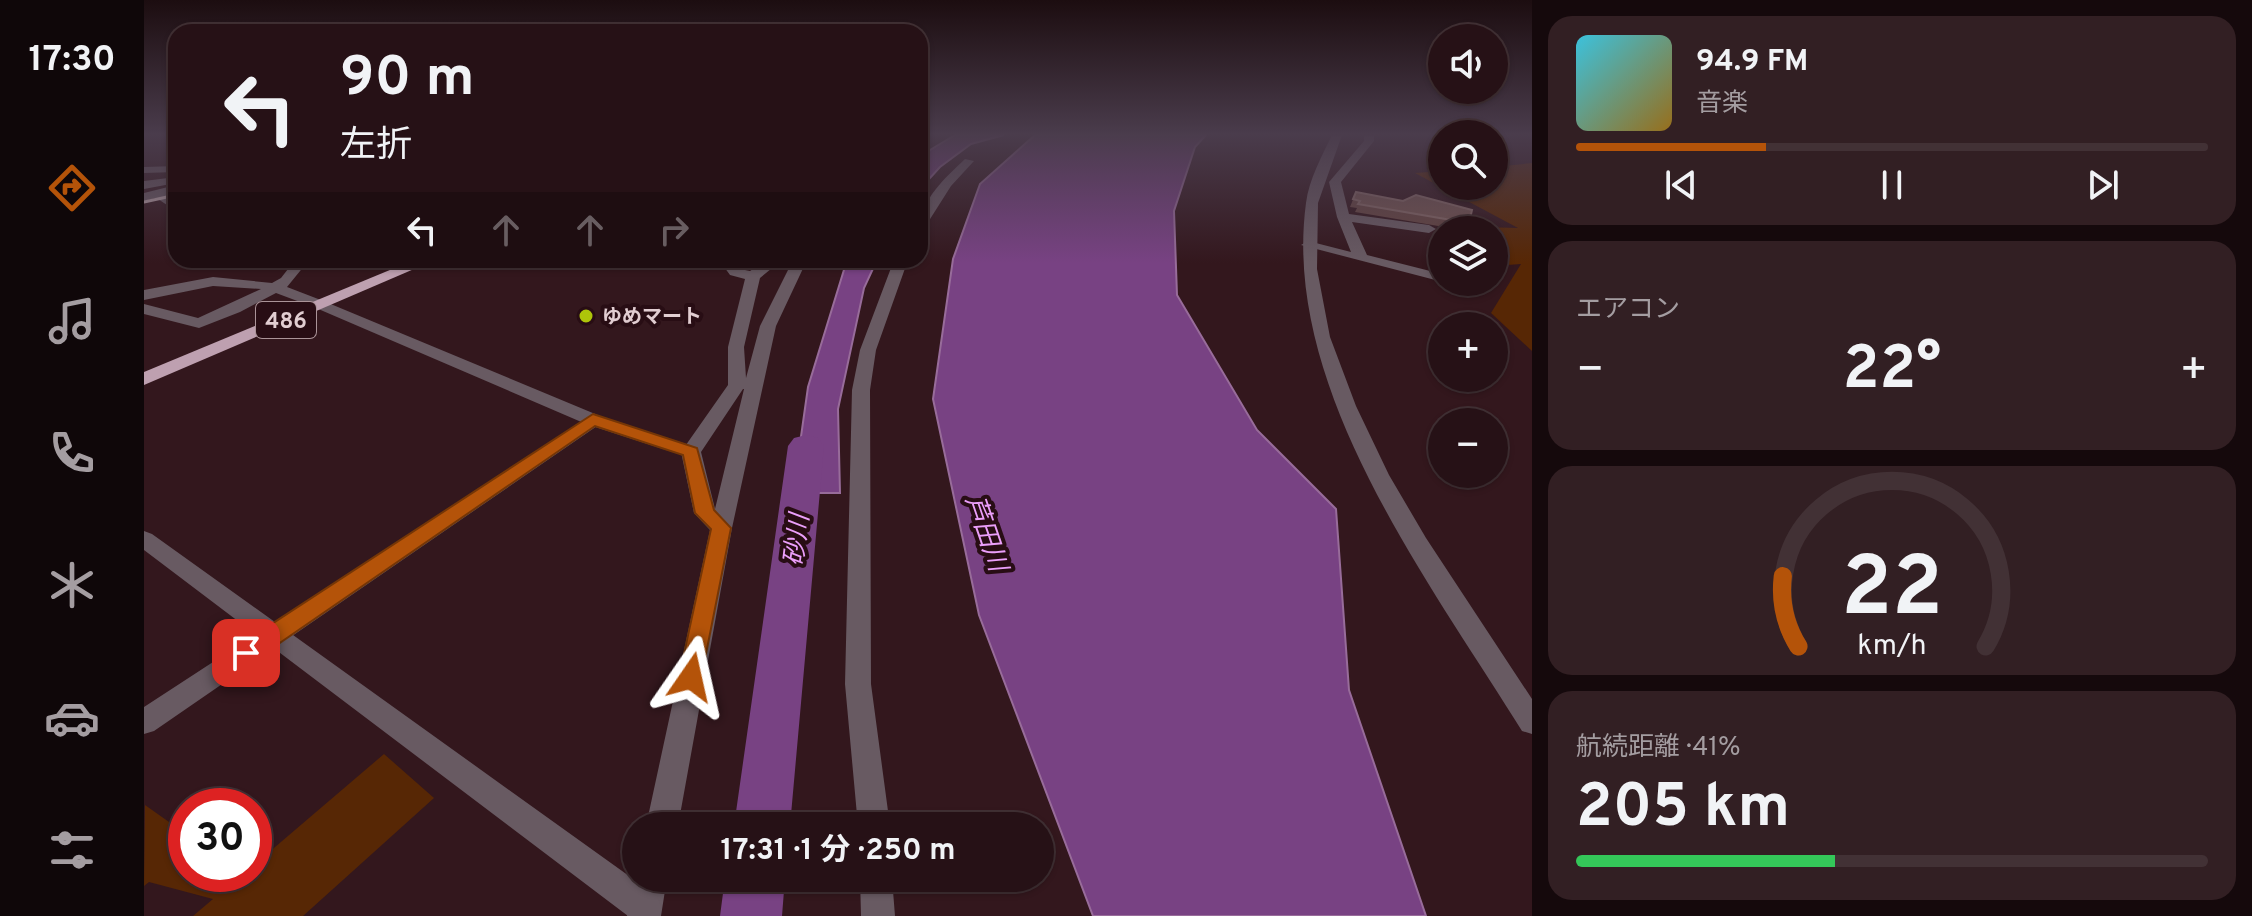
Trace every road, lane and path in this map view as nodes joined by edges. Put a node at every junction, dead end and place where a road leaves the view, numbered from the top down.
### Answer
1 (952, 178) edge
2 (1321, 178) edge
3 (1339, 178) edge
4 (168, 181) edge
5 (144, 185) edge
6 (168, 191) edge
7 (159, 194) junction
8 (144, 197) edge
9 (168, 201) edge
10 (928, 212) edge
11 (1343, 217) junction
12 (1428, 229) edge
13 (1308, 245) junction
14 (1361, 258) junction
15 (296, 268) edge
16 (381, 268) edge
17 (405, 268) edge
18 (732, 268) edge
19 (764, 268) edge
20 (777, 268) edge
21 (796, 268) edge
22 (898, 268) edge
23 (1428, 275) edge
24 (753, 276) junction
25 (270, 288) junction
26 (144, 295) edge
27 (313, 301) junction
28 (144, 309) edge
29 (736, 347) junction
30 (144, 365) edge
31 (144, 379) edge
32 (746, 384) junction
33 (593, 420) junction
34 (691, 452) junction
35 (721, 528) junction
36 (144, 539) edge
37 (272, 636) junction
38 (144, 722) edge
39 (1532, 722) edge
40 (665, 812) edge
41 (872, 812) edge
42 (877, 892) edge
43 (647, 901) edge
44 (878, 916) edge

1 - 10 street
2 - 13 street
3 - 11 street
4 - 5 street
6 - 7 street
7 - 8 street
7 - 9 street
11 - 12 street
11 - 14 street
13 - 14 street
13 - 39 street
14 - 23 street
15 - 25 street
16 - 27 highway, 486
17 - 27 highway, 486
18 - 24 street
19 - 24 street
20 - 29 street
21 - 32 street
22 - 41 street
24 - 29 street
25 - 26 street
25 - 27 street
25 - 28 street
27 - 30 highway, 486
27 - 31 highway, 486
27 - 33 street
29 - 32 street
32 - 34 street
32 - 35 street
33 - 34 street
33 - 37 street
34 - 35 street
35 - 40 street
36 - 37 street
37 - 38 street
37 - 43 street
42 - 44 street

